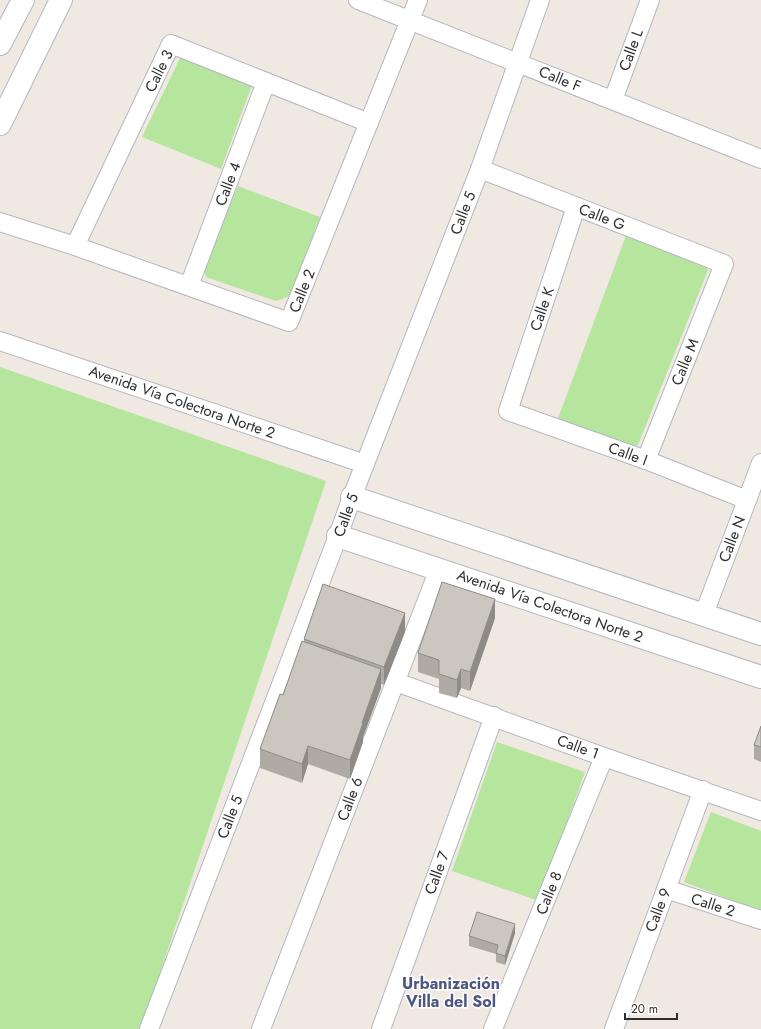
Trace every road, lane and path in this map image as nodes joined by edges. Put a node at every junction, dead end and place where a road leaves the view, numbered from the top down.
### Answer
1 (23, 0) edge
2 (61, 0) edge
3 (358, 0) edge
4 (418, 0) edge
5 (540, 0) edge
6 (650, 0) edge
7 (410, 21) junction
8 (0, 44) edge
9 (518, 62) junction
10 (266, 82) junction
11 (613, 100) junction
12 (369, 123) junction
13 (0, 124) edge
14 (761, 159) edge
15 (480, 169) junction
16 (576, 207) junction
17 (0, 222) edge
18 (76, 246) junction
19 (724, 264) joint
20 (189, 286) junction
21 (0, 341) edge
22 (508, 411) joint
23 (646, 460) junction
24 (761, 463) edge
25 (365, 464) junction
26 (352, 497) junction
27 (747, 500) junction
28 (338, 536) junction
29 (440, 569) junction
30 (704, 614) junction
31 (761, 634) edge
32 (761, 677) edge
33 (396, 682) junction
34 (494, 716) junction
35 (604, 757) junction
36 (703, 790) junction
37 (761, 811) edge
38 (666, 889) junction
39 (761, 920) edge
40 (149, 1029) edge
41 (261, 1029) edge
42 (381, 1029) edge
43 (493, 1029) edge
44 (614, 1029) edge

1 - 8 street
2 - 13 street
3 - 7 street, Calle F
4 - 7 street
5 - 9 street, Calle 5
6 - 11 street, Calle L
7 - 9 street, Calle F
7 - 12 street, Calle 2
9 - 11 street, Calle F
9 - 15 street, Calle 5
10 - 12 street, Calle 3
10 - 18 street, Calle 3
10 - 20 street, Calle 4
11 - 14 street, Calle F
12 - 20 street, Calle 2
15 - 16 street, Calle G
15 - 25 street, Calle 5
16 - 19 street, Calle G
16 - 22 street, Calle K
17 - 18 street, Calle 2
18 - 20 street, Calle 2
19 - 23 street, Calle M
21 - 25 street, Avenida Vía Colectora Norte 2
22 - 23 street, Calle I
23 - 27 street, Calle I
24 - 27 street, Calle N
25 - 26 street, Calle 5
26 - 28 street, Calle 5
26 - 30 street
27 - 30 street, Calle N
28 - 29 street, Avenida Vía Colectora Norte 2
28 - 40 street, Calle 5
29 - 32 street, Avenida Vía Colectora Norte 2
29 - 33 street, Calle 6
30 - 31 street
33 - 34 street, Calle 1
33 - 41 street, Calle 6
34 - 35 street, Calle 1
34 - 42 street, Calle 7
35 - 36 street, Calle 1
35 - 43 street, Calle 8
36 - 37 street, Calle 1
36 - 38 street, Calle 9
38 - 39 street, Calle 2
38 - 44 street, Calle 9

